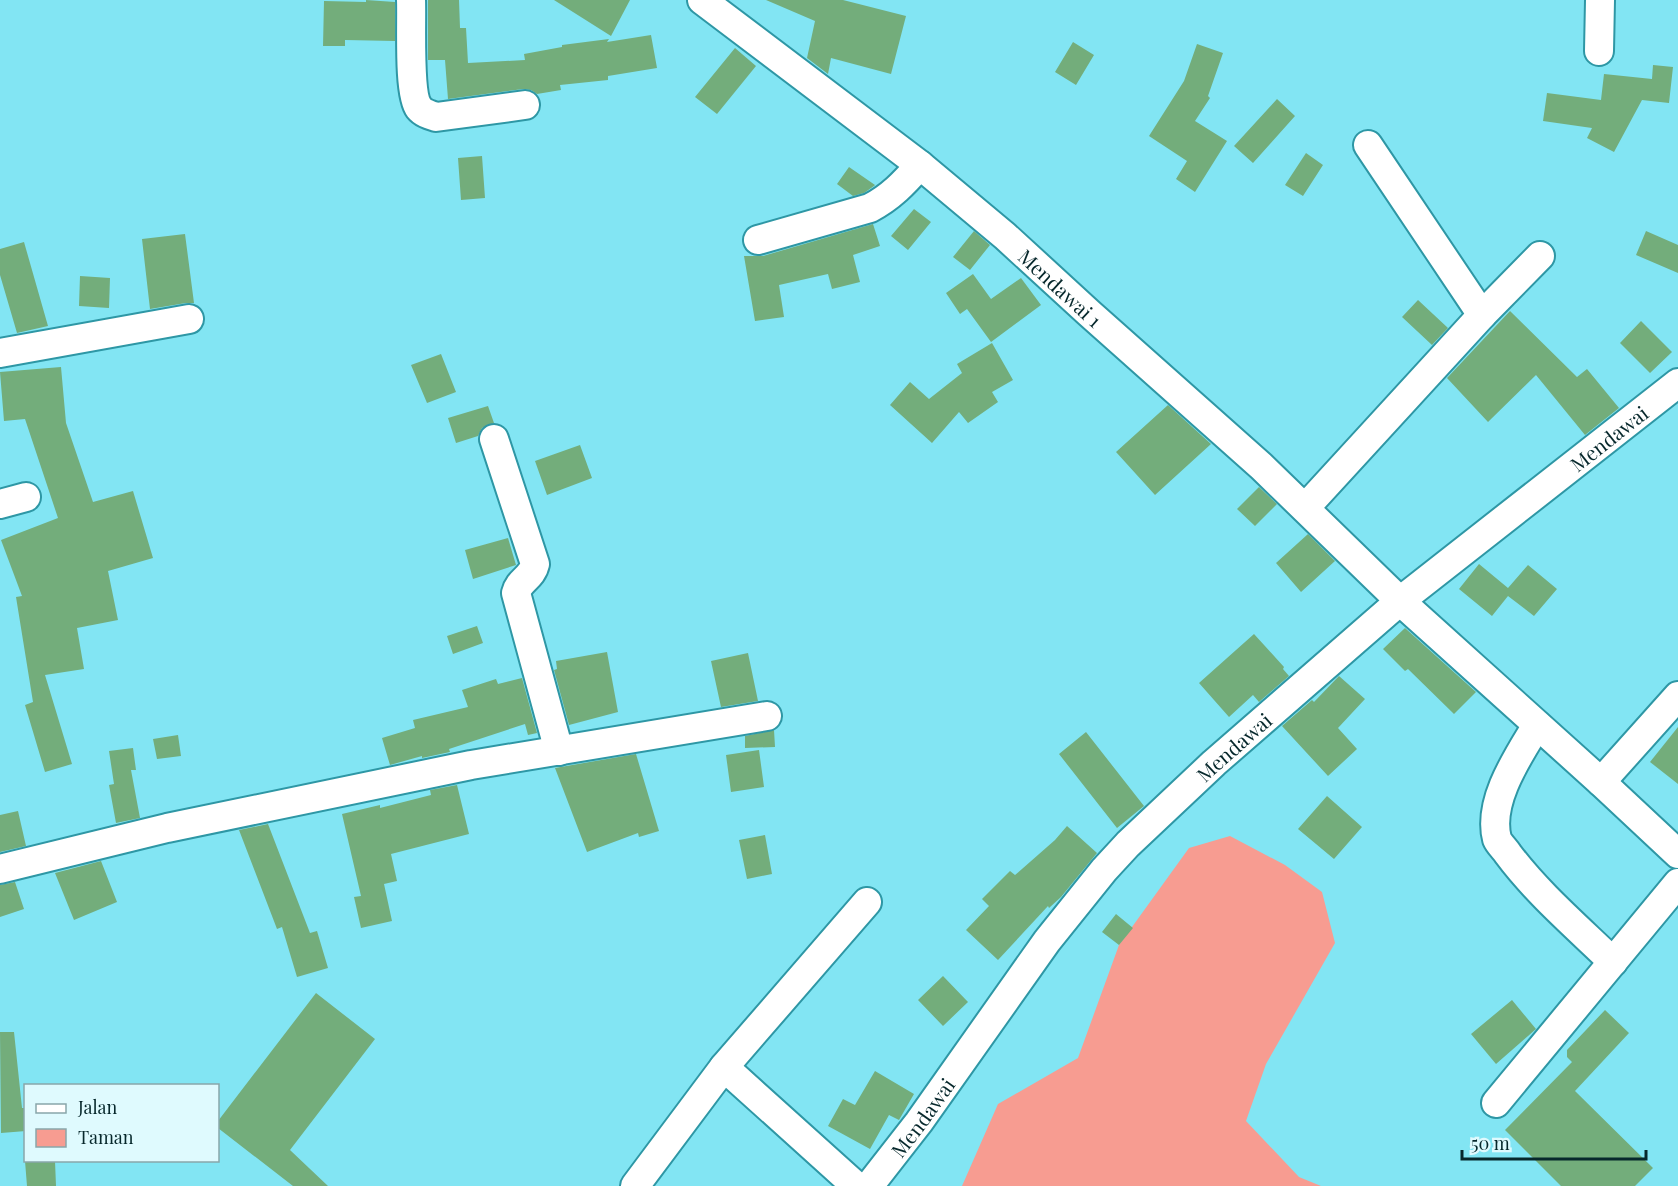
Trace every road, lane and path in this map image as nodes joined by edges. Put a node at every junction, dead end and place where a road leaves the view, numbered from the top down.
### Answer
1 (411, 0) edge
2 (702, 0) edge
3 (1600, 0) edge
4 (1599, 51) dead end
5 (525, 105) dead end
6 (1368, 145) dead end
7 (920, 165) junction
8 (758, 240) dead end
9 (1540, 256) dead end
10 (1482, 315) junction
11 (189, 319) dead end
12 (0, 353) edge
13 (1678, 383) edge
14 (494, 439) dead end
15 (1305, 508) junction
16 (1400, 601) junction
17 (1678, 696) edge
18 (767, 716) dead end
19 (1537, 725) junction
20 (559, 751) junction
21 (1601, 782) junction
22 (1678, 854) edge
23 (0, 869) edge
24 (1678, 883) edge
25 (867, 902) dead end
26 (1613, 962) junction
27 (724, 1067) junction
28 (1496, 1103) dead end
29 (635, 1186) edge
30 (856, 1186) edge
31 (869, 1186) edge

1 - 5 street
2 - 7 street, Mendawai 1
3 - 4 street
6 - 10 street
7 - 8 street
7 - 15 street, Mendawai 1
9 - 10 street
10 - 15 street
11 - 12 street
13 - 16 street, Mendawai
14 - 20 street
15 - 16 street, Mendawai 1
16 - 19 street, Mendawai 1
16 - 31 street, Mendawai
17 - 21 street
18 - 20 street
19 - 21 street, Mendawai 1
19 - 26 street
20 - 23 street
21 - 22 street, Mendawai 1
24 - 26 street
25 - 27 street
26 - 28 street
27 - 29 street
27 - 30 street

